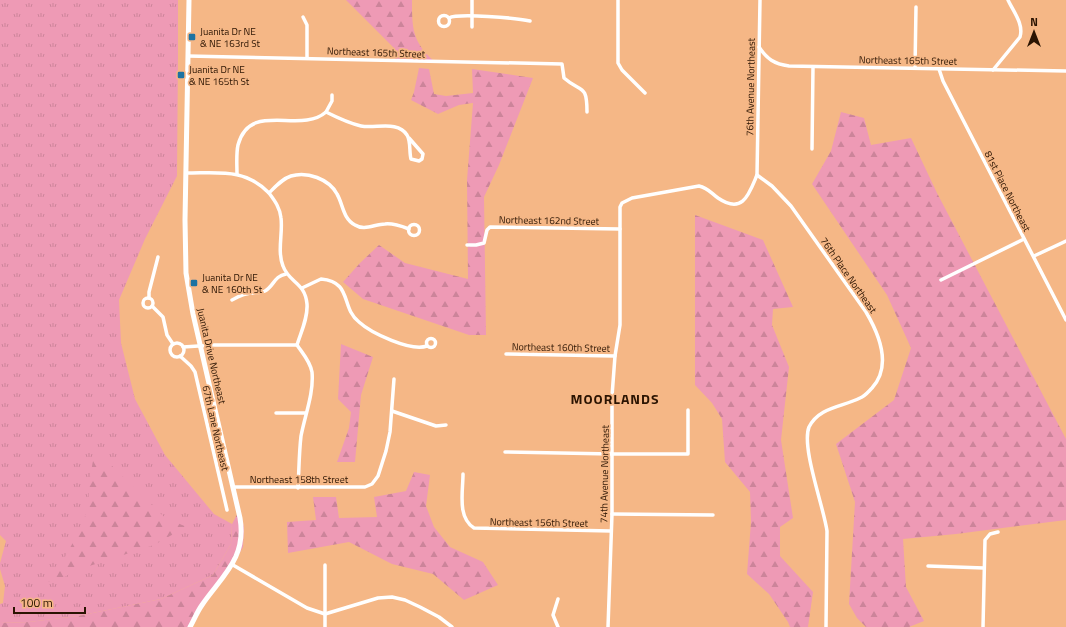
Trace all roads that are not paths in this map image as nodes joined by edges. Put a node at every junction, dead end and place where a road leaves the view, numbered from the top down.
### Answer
1 (189, 0) edge
2 (472, 0) edge
3 (618, 0) edge
4 (760, 0) edge
5 (1008, 0) edge
6 (916, 7) dead end
7 (303, 17) dead end
8 (472, 17) junction
9 (449, 18) dead end
10 (530, 20) dead end
11 (472, 27) dead end
12 (758, 46) junction
13 (188, 56) junction
14 (307, 58) junction
15 (813, 66) junction
16 (915, 68) junction
17 (939, 69) junction
18 (993, 70) junction
19 (1066, 71) edge
20 (645, 93) dead end
21 (332, 95) dead end
22 (326, 112) junction
23 (587, 112) dead end
24 (409, 138) junction
25 (812, 150) dead end
26 (186, 173) junction
27 (237, 174) junction
28 (756, 175) junction
29 (269, 193) junction
30 (622, 202) joint
31 (409, 229) dead end
32 (620, 229) junction
33 (1024, 239) junction
34 (1066, 241) edge
35 (467, 245) dead end
36 (1034, 256) junction
37 (158, 257) dead end
38 (286, 274) junction
39 (941, 280) dead end
40 (302, 288) junction
41 (149, 298) junction
42 (232, 300) dead end
43 (152, 306) junction
44 (1066, 320) edge
45 (173, 344) junction
46 (200, 345) junction
47 (297, 345) junction
48 (427, 346) dead end
49 (184, 347) junction
50 (506, 354) dead end
51 (180, 356) junction
52 (615, 356) junction
53 (394, 379) dead end
54 (392, 410) junction
55 (688, 410) dead end
56 (276, 413) dead end
57 (306, 413) junction
58 (446, 425) dead end
59 (505, 452) dead end
60 (612, 454) junction
61 (462, 474) dead end
62 (232, 487) junction
63 (298, 488) junction
64 (227, 510) dead end
65 (612, 514) junction
66 (713, 515) dead end
67 (611, 531) junction
68 (998, 532) dead end
69 (233, 565) junction
70 (325, 565) dead end
71 (928, 566) dead end
72 (984, 568) junction
73 (558, 599) dead end
74 (325, 614) junction
75 (190, 627) edge
76 (325, 627) edge
77 (452, 627) edge
78 (558, 627) edge
79 (608, 627) edge
80 (826, 627) edge
81 (983, 627) edge

1 - 13 main road, Juanita Drive Northeast
2 - 8 street
3 - 20 street
4 - 12 street, 76th Avenue Northeast
5 - 18 street
6 - 16 street
7 - 14 street
8 - 9 street
8 - 10 street
8 - 11 street
12 - 15 street, Northeast 165th Street
12 - 28 street, 76th Avenue Northeast
13 - 14 street, Northeast 165th Street
13 - 26 main road, Juanita Drive Northeast
14 - 23 street, Northeast 165th Street
15 - 16 street, Northeast 165th Street
15 - 25 street
16 - 17 street, Northeast 165th Street
17 - 18 street, Northeast 165th Street
17 - 33 street, 81st Place Northeast
18 - 19 street, Northeast 165th Street
21 - 22 street
22 - 24 street
22 - 27 street
24 - 24 street
26 - 27 street
26 - 46 main road, Juanita Drive Northeast
27 - 29 street
28 - 30 street, 76th Avenue Northeast
28 - 80 street, 76th Place Northeast
29 - 31 street
29 - 38 street
30 - 32 street, 74th Avenue Northeast
32 - 35 street, Northeast 162nd Street
32 - 52 street, 74th Avenue Northeast
33 - 36 street, 81st Place Northeast
33 - 39 street
34 - 36 street
36 - 44 street, 81st Place Northeast
37 - 41 street, 67th Lane Northeast
38 - 40 street
38 - 42 street
40 - 47 street
40 - 48 street
41 - 43 street, 67th Lane Northeast
41 - 43 street, 67th Lane Northeast
43 - 45 street, 67th Lane Northeast
45 - 49 street
45 - 51 street, 67th Lane Northeast
46 - 47 street
46 - 49 street
46 - 62 main road, Juanita Drive Northeast
47 - 57 street
49 - 51 street
50 - 52 street, Northeast 160th Street
51 - 64 street, 67th Lane Northeast
52 - 60 street, 74th Avenue Northeast
53 - 54 street
54 - 58 street
54 - 63 street, Northeast 158th Street
55 - 60 street
56 - 57 street
57 - 63 street
59 - 60 street
60 - 65 street, 74th Avenue Northeast
61 - 67 street, Northeast 156th Street
62 - 63 street, Northeast 158th Street
62 - 69 main road, Juanita Drive Northeast
65 - 66 street
65 - 67 street, 74th Avenue Northeast
67 - 79 street, 74th Avenue Northeast
68 - 72 street
69 - 74 street
69 - 75 main road, Juanita Drive Northeast
70 - 74 street
71 - 72 street
72 - 81 street
73 - 78 street
74 - 76 street
74 - 77 street

